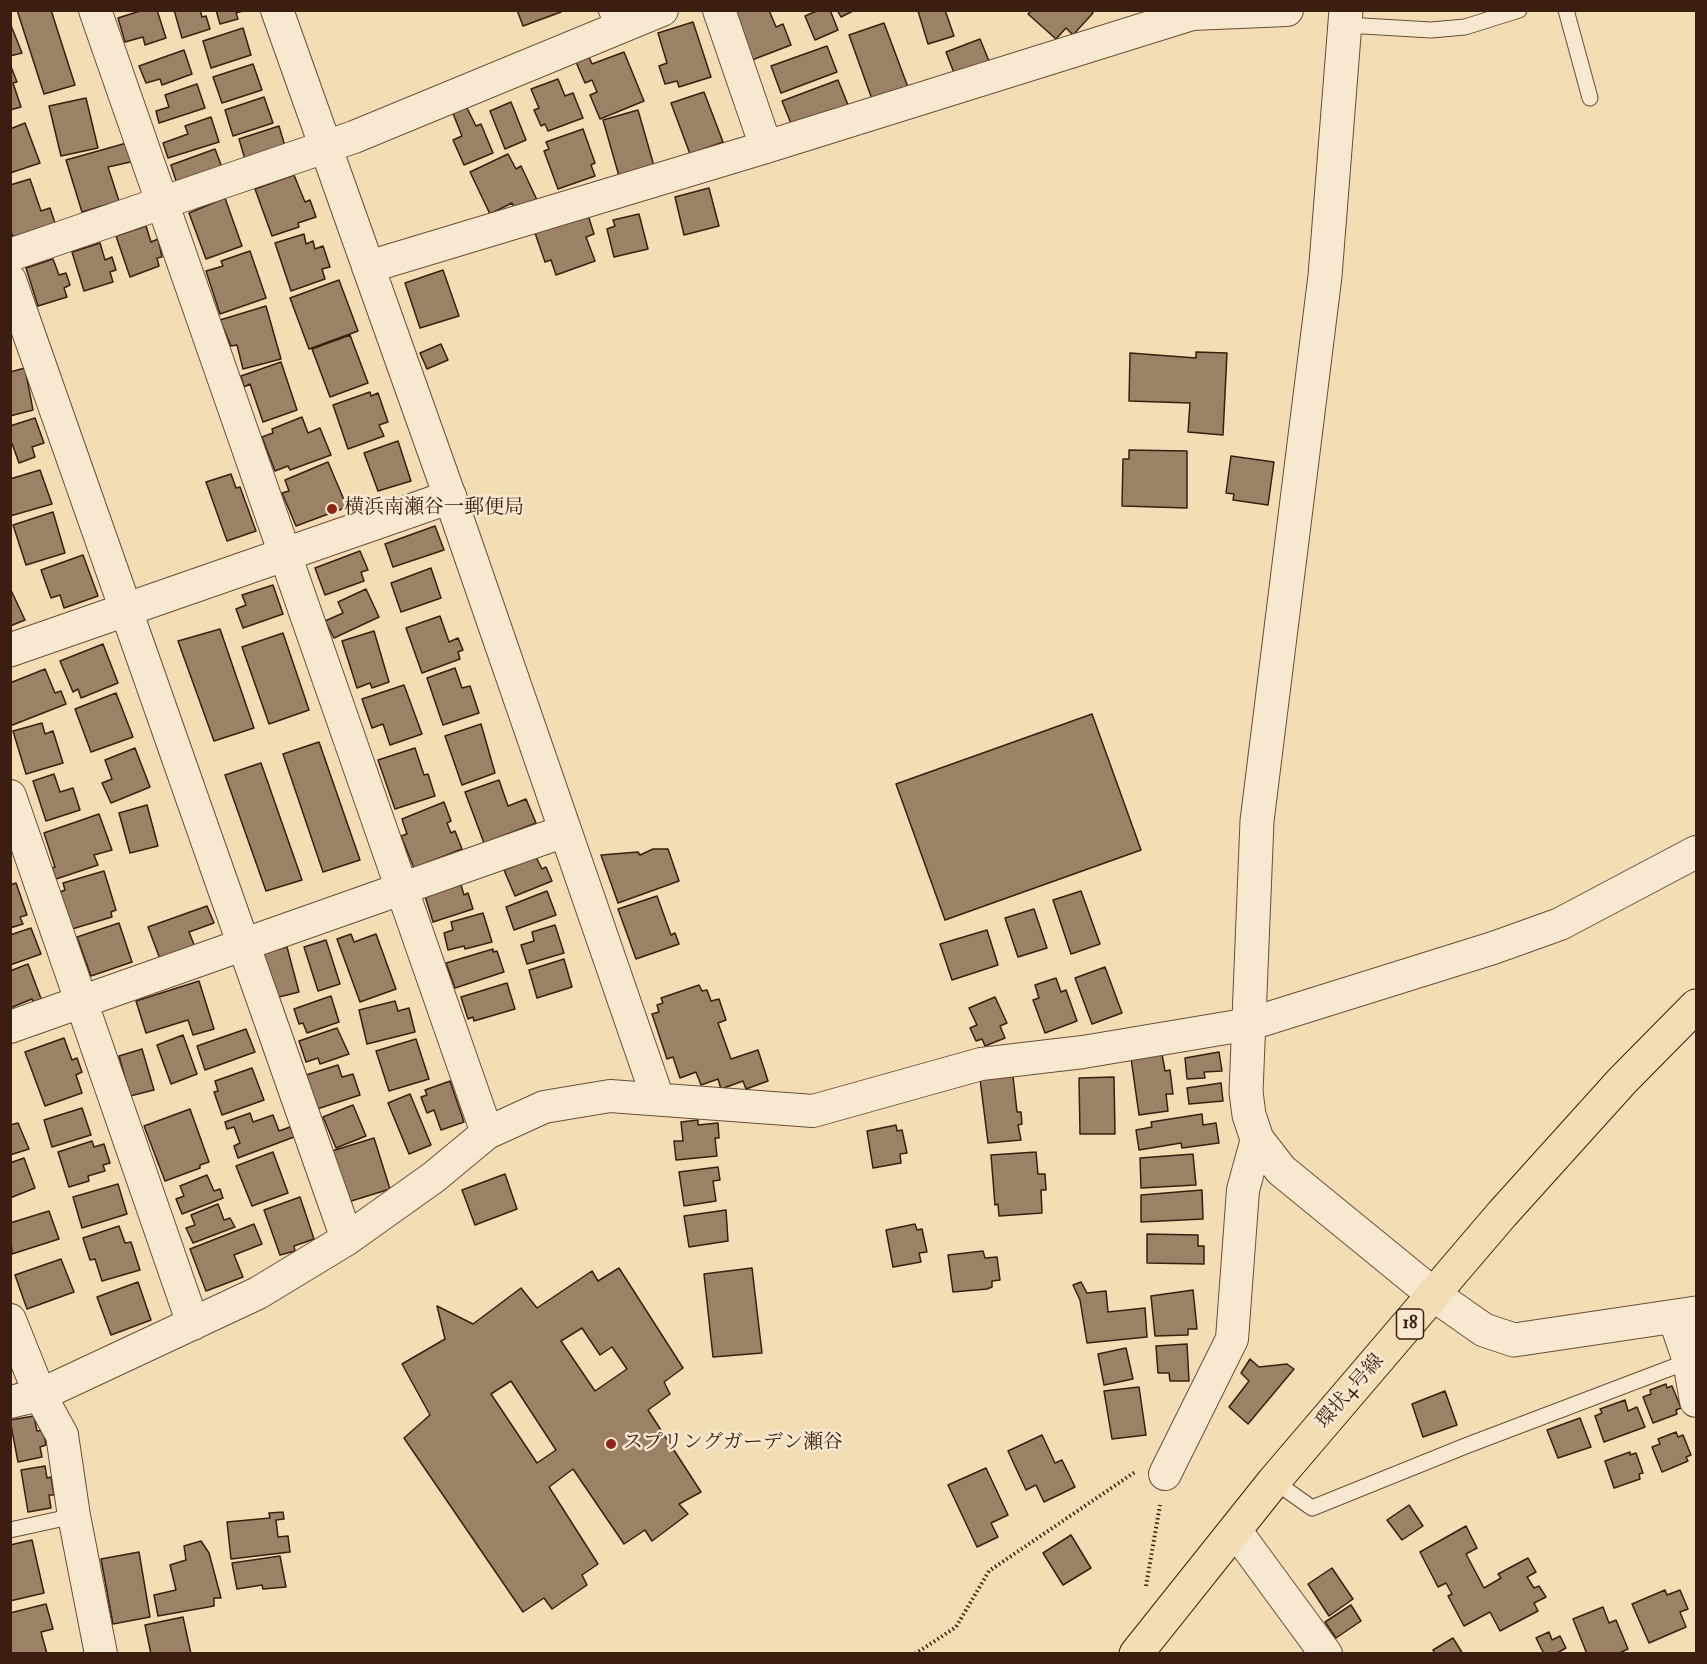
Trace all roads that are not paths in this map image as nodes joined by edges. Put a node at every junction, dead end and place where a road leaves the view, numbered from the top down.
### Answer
1 (96, 10) edge
2 (277, 10) edge
3 (662, 10) edge
4 (719, 10) edge
5 (1287, 10) edge
6 (1519, 10) edge
7 (1566, 10) edge
8 (1189, 12) edge
9 (1346, 18) edge
10 (610, 21) edge
11 (1590, 98) dead end
12 (327, 147) junction
13 (766, 147) junction
14 (162, 202) junction
15 (10, 255) edge
16 (368, 267) junction
17 (10, 280) edge
18 (450, 497) junction
19 (285, 555) junction
20 (126, 610) junction
21 (10, 650) edge
22 (10, 796) edge
23 (565, 831) junction
24 (1696, 852) edge
25 (402, 890) junction
26 (244, 945) junction
27 (82, 1002) junction
28 (1696, 1006) edge
29 (1250, 1024) junction
30 (10, 1027) edge
31 (658, 1099) junction
32 (487, 1133) junction
33 (1257, 1139) junction
34 (347, 1239) junction
35 (1434, 1295) junction
36 (1685, 1315) edge
37 (10, 1320) edge
38 (193, 1324) junction
39 (1689, 1361) junction
40 (25, 1398) edge
41 (1696, 1401) edge
42 (1165, 1474) road end
43 (1274, 1481) junction
44 (74, 1516) junction
45 (10, 1530) edge
46 (1235, 1530) junction
47 (101, 1653) edge
48 (1136, 1653) edge
49 (1326, 1653) edge

1 - 14 street
2 - 12 street
3 - 10 street
4 - 13 street
5 - 8 street
6 - 9 lane
7 - 11 lane
8 - 13 street
9 - 29 street
10 - 12 street
12 - 14 street
12 - 16 street
13 - 16 street
14 - 15 street
14 - 19 street
16 - 18 street
17 - 20 street
18 - 19 street
18 - 23 street
19 - 20 street
19 - 25 street
20 - 21 street
20 - 26 street
22 - 27 street
23 - 25 street
23 - 31 street
24 - 29 street
25 - 26 street
25 - 32 street
26 - 27 street
26 - 34 street
27 - 30 street
27 - 38 street
28 - 35 main road, 環状4号線 / 18
29 - 31 street
29 - 33 street
31 - 32 street
32 - 34 street
33 - 35 street
33 - 42 street
34 - 38 street
35 - 36 street
35 - 43 main road, 環状4号線 / 18
36 - 39 street
37 - 40 street
38 - 40 street
39 - 41 street
39 - 43 lane
40 - 44 street
43 - 46 main road, 環状4号線 / 18
44 - 45 lane
44 - 47 street
46 - 48 main road, 環状4号線 / 18
46 - 49 street

